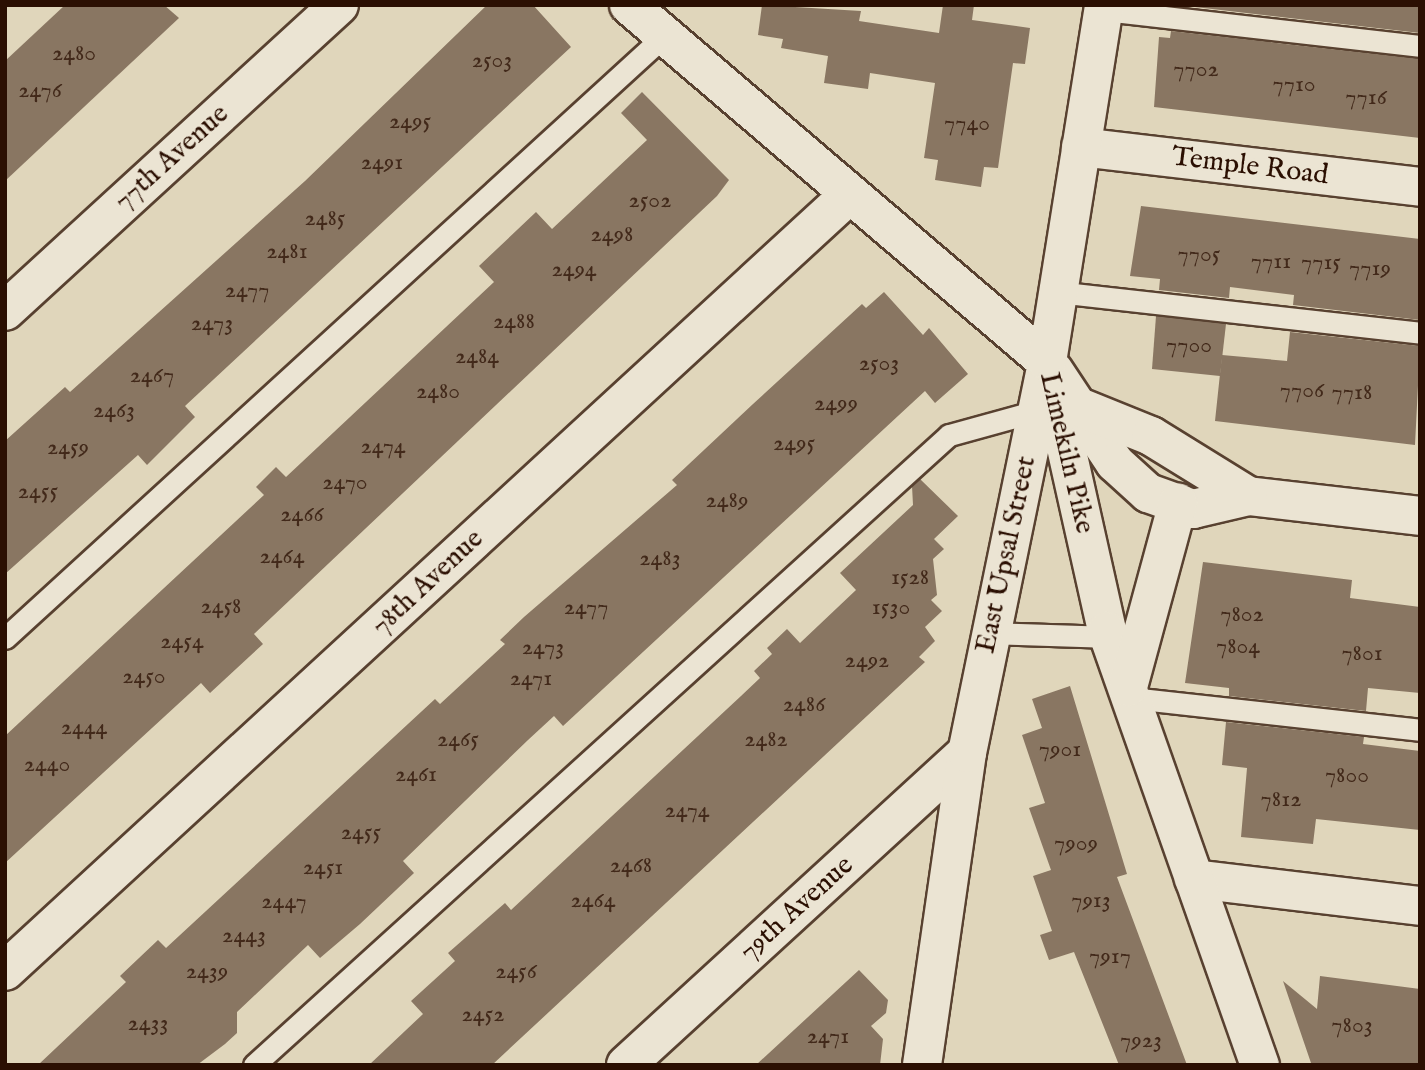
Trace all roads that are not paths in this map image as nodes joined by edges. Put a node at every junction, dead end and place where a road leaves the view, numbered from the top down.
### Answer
1 (340, 5) edge
2 (629, 5) edge
3 (1104, 8) edge
4 (665, 35) junction
5 (1420, 46) edge
6 (1081, 147) junction
7 (1420, 187) edge
8 (850, 194) junction
9 (1057, 292) junction
10 (5, 311) edge
11 (1420, 333) edge
12 (1047, 362) junction
13 (1084, 409) junction
14 (1037, 411) junction
15 (1248, 496) junction
16 (1178, 503) junction
17 (1420, 516) edge
18 (990, 634) junction
19 (1110, 637) junction
20 (5, 638) edge
21 (1130, 692) junction
22 (1420, 730) edge
23 (967, 753) junction
24 (1194, 879) junction
25 (1420, 906) edge
26 (5, 971) edge
27 (254, 1065) edge
28 (626, 1065) edge
29 (922, 1065) edge
30 (1260, 1065) edge

1 - 10 street, 77th Avenue
2 - 4 street, Limekiln Pike
3 - 5 lane
3 - 6 street, East Upsal Street
4 - 8 street, Limekiln Pike
4 - 20 lane
6 - 7 street, Temple Road
6 - 9 street, East Upsal Street
8 - 12 street, Limekiln Pike
8 - 26 street, 78th Avenue
9 - 11 lane
9 - 12 street, East Upsal Street
12 - 13 street
12 - 14 street, East Upsal Street
12 - 19 street, Limekiln Pike
13 - 15 street
13 - 16 street
14 - 18 street, East Upsal Street
14 - 27 lane
15 - 16 street
15 - 17 street
16 - 21 street
18 - 19 lane
18 - 23 street, East Upsal Street
19 - 21 street, Limekiln Pike
21 - 22 lane
21 - 24 street, Limekiln Pike
23 - 28 street, 79th Avenue
23 - 29 street, East Upsal Street
24 - 25 street
24 - 30 street, Limekiln Pike

